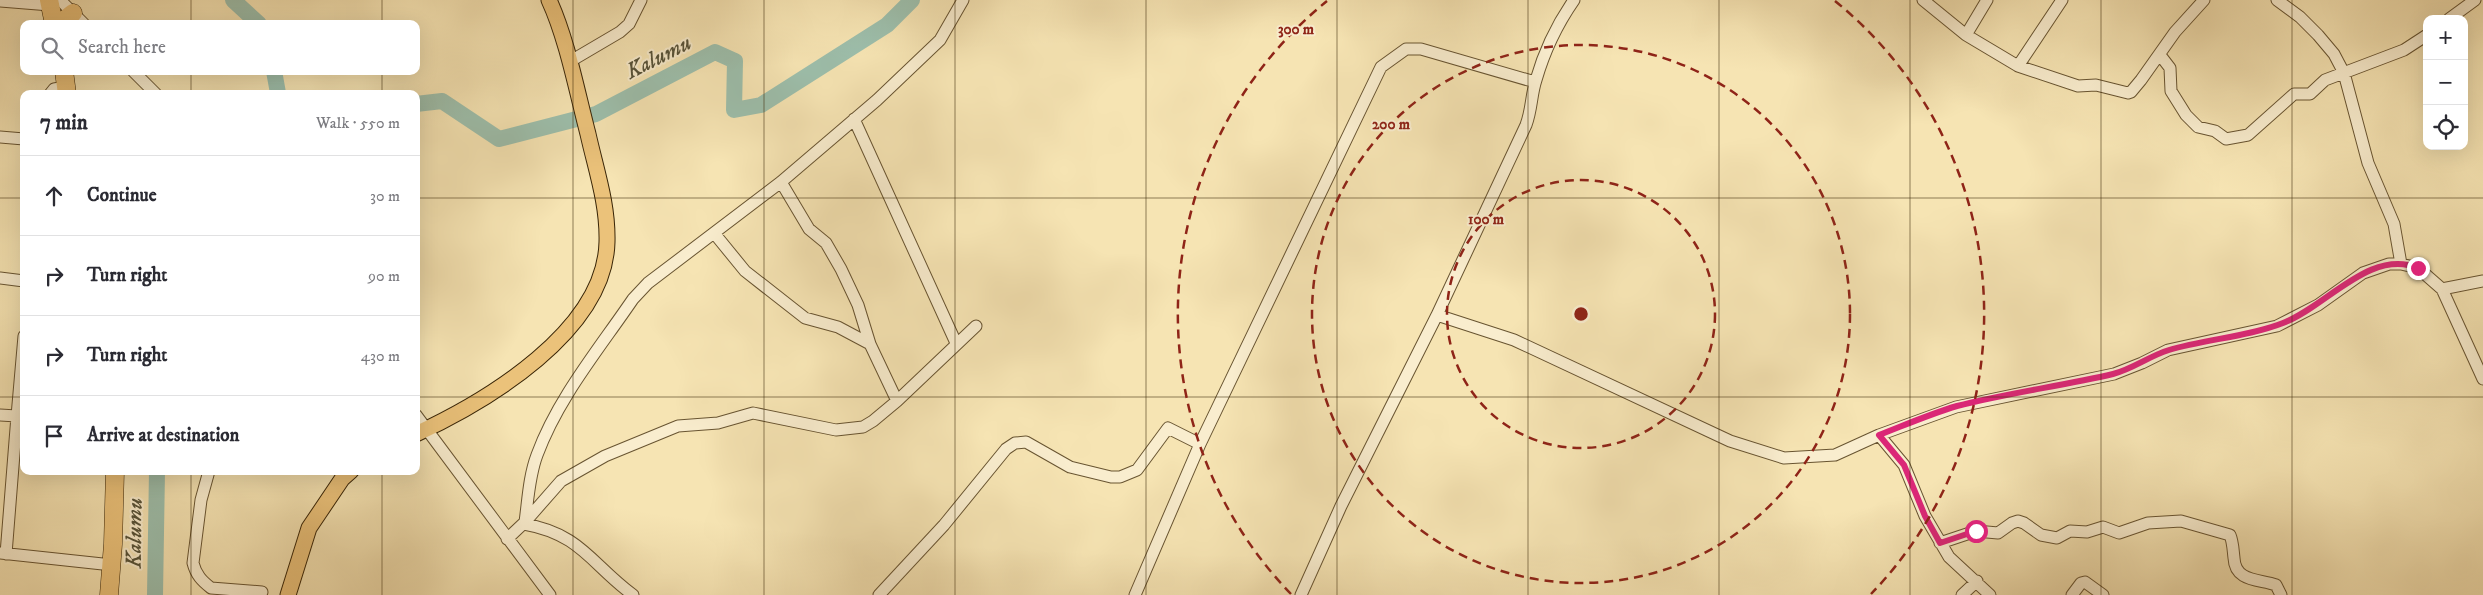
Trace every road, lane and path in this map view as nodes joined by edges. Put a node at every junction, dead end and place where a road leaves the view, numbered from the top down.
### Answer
1 (549, 0) edge
2 (642, 0) edge
3 (964, 0) edge
4 (1574, 0) edge
5 (1923, 0) edge
6 (1987, 0) edge
7 (2062, 0) edge
8 (2204, 0) edge
9 (2277, 0) edge
10 (2475, 0) edge
11 (0, 1) edge
12 (53, 2) edge
13 (2455, 15) edge
14 (79, 18) edge
15 (54, 20) edge
16 (1966, 35) junction
17 (2423, 38) edge
18 (2160, 55) junction
19 (569, 62) junction
20 (2018, 66) junction
21 (2344, 73) junction
22 (137, 75) edge
23 (1535, 82) junction
24 (66, 84) edge
25 (53, 90) edge
26 (152, 90) edge
27 (854, 120) junction
28 (0, 137) edge
29 (20, 139) edge
30 (781, 182) junction
31 (714, 233) junction
32 (2401, 264) junction
33 (0, 278) edge
34 (20, 280) edge
35 (2483, 281) edge
36 (2442, 289) junction
37 (1437, 316) junction
38 (976, 326) dead end
39 (956, 343) junction
40 (870, 344) junction
41 (2483, 379) edge
42 (897, 401) junction
43 (0, 415) edge
44 (20, 416) edge
45 (421, 432) edge
46 (1879, 435) junction
47 (1200, 444) junction
48 (115, 475) edge
49 (208, 475) edge
50 (346, 475) edge
51 (525, 523) junction
52 (507, 538) junction
53 (1940, 543) junction
54 (3, 554) edge
55 (112, 565) junction
56 (1977, 581) junction
57 (211, 588) junction
58 (262, 592) dead end
59 (109, 595) edge
60 (201, 595) edge
61 (288, 595) edge
62 (550, 595) edge
63 (633, 595) edge
64 (879, 595) edge
65 (1135, 595) edge
66 (1301, 595) edge
67 (1962, 595) edge
68 (1990, 595) edge
69 (2072, 595) edge
70 (2104, 595) edge
71 (2281, 595) edge

1 - 19 main road
2 - 19 street
3 - 27 street
4 - 23 street
5 - 16 street
6 - 16 street
7 - 20 street
8 - 18 street
9 - 21 street
10 - 13 street
11 - 12 street
12 - 14 street
12 - 15 highway
16 - 20 street
17 - 21 street
18 - 20 street
18 - 21 street
19 - 45 main road
21 - 32 street
22 - 26 street
23 - 37 street
23 - 47 street
24 - 25 street
27 - 30 street
27 - 39 street
28 - 29 street
30 - 31 street
30 - 40 street
31 - 40 street
31 - 51 street
32 - 36 street
32 - 46 street
33 - 34 street
35 - 36 street
36 - 41 street
37 - 46 street
37 - 66 street
38 - 39 street
39 - 42 street
40 - 42 street
42 - 51 street
43 - 44 street
44 - 54 street
45 - 52 street
46 - 53 street
47 - 64 street
47 - 65 street
48 - 55 highway
49 - 57 street
50 - 61 main road
51 - 52 street
51 - 63 street
52 - 62 street
53 - 56 street
53 - 71 street
54 - 55 street
55 - 59 highway
56 - 67 street
56 - 68 street
57 - 58 street
57 - 60 street
69 - 70 street

